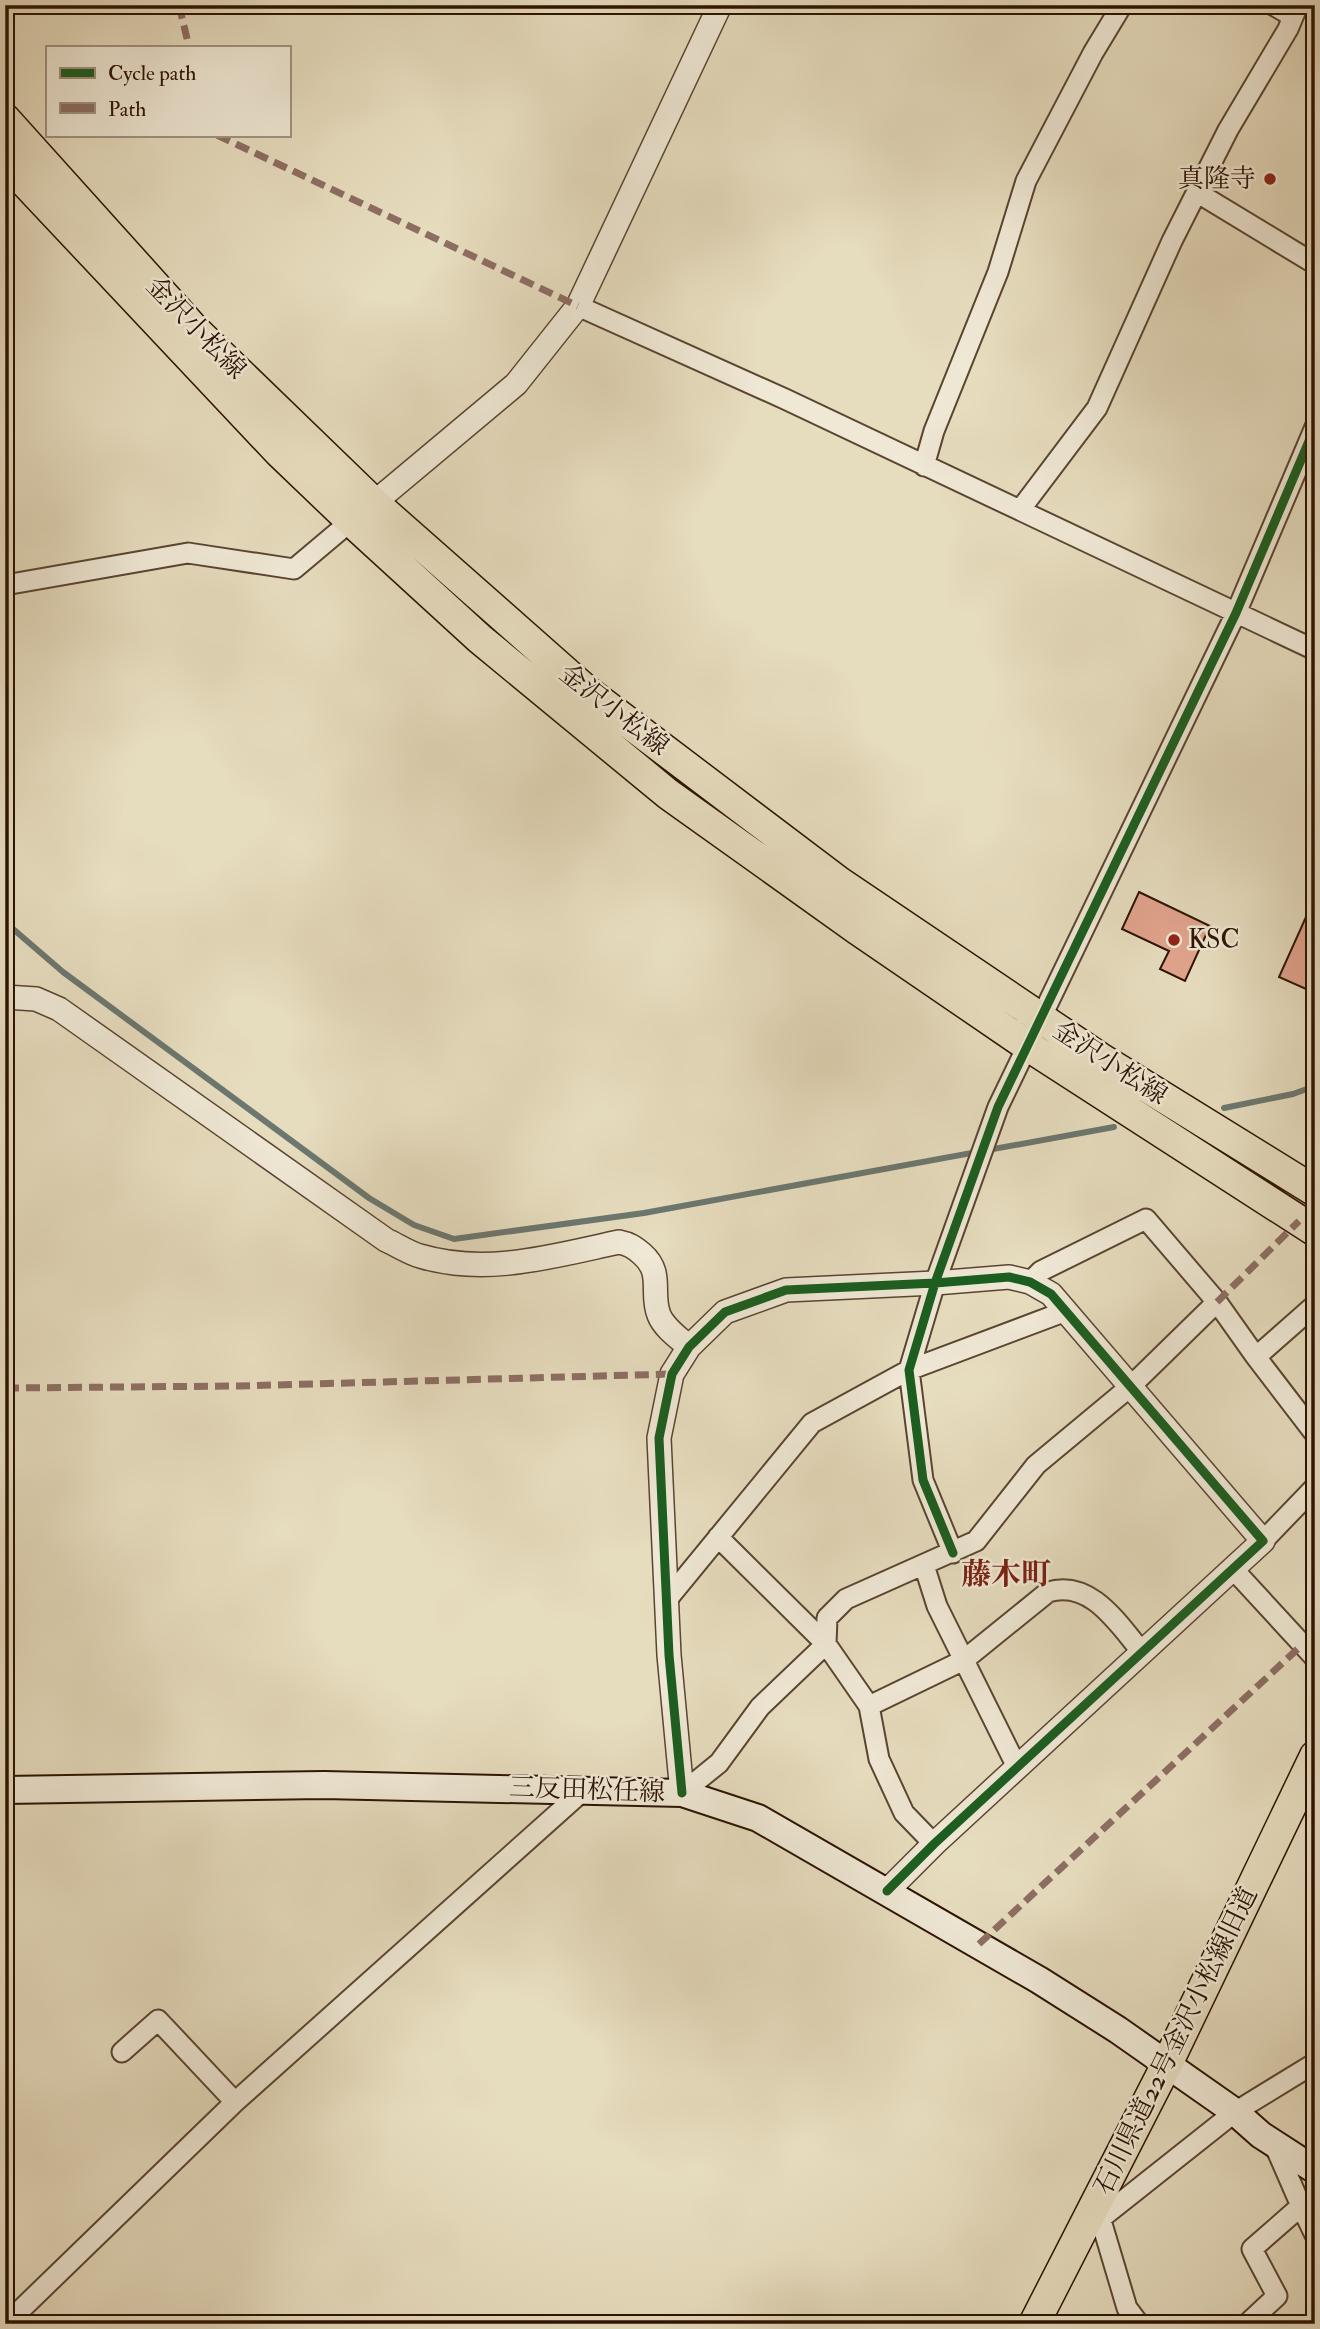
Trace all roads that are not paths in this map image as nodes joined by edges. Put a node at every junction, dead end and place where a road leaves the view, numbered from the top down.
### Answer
1 (720, 5) edge
2 (1122, 5) edge
3 (1273, 5) edge
4 (1295, 11) edge
5 (5, 119) edge
6 (5, 161) edge
7 (1198, 193) junction
8 (1315, 264) edge
9 (578, 306) junction
10 (1315, 427) edge
11 (924, 466) junction
12 (1020, 510) junction
13 (362, 512) junction
14 (5, 585) edge
15 (1236, 613) junction
16 (1315, 650) edge
17 (5, 998) edge
18 (1042, 1019) junction
19 (1028, 1046) junction
20 (1315, 1191) edge
21 (1315, 1231) edge
22 (1030, 1282) junction
23 (935, 1283) junction
24 (1217, 1302) junction
25 (1315, 1306) edge
26 (1066, 1311) junction
27 (689, 1347) junction
28 (1256, 1357) junction
29 (909, 1370) junction
30 (1131, 1386) junction
31 (1315, 1434) edge
32 (1315, 1487) edge
33 (719, 1537) junction
34 (1263, 1541) junction
35 (953, 1553) junction
36 (924, 1565) junction
37 (1233, 1569) junction
38 (667, 1601) junction
39 (826, 1644) junction
40 (1142, 1652) junction
41 (1315, 1658) edge
42 (964, 1660) junction
43 (869, 1706) junction
44 (1315, 1756) edge
45 (1017, 1767) junction
46 (584, 1789) junction
47 (5, 1790) edge
48 (682, 1793) junction
49 (934, 1844) junction
50 (887, 1891) junction
51 (122, 2052) dead end
52 (1315, 2063) edge
53 (1167, 2064) junction
54 (235, 2102) junction
55 (1235, 2112) junction
56 (1274, 2144) junction
57 (1315, 2170) edge
58 (1301, 2206) junction
59 (1098, 2211) junction
60 (1315, 2235) edge
61 (6, 2324) edge
62 (1034, 2324) edge
63 (1139, 2324) edge
64 (1247, 2324) edge

1 - 9 street
2 - 11 street
3 - 4 street
4 - 7 street
5 - 13 main road, 金沢小松線
6 - 13 main road, 金沢小松線
7 - 8 street
7 - 12 street
9 - 11 street
9 - 13 street
10 - 15 street
11 - 12 street
12 - 15 street
13 - 14 street
13 - 18 main road, 金沢小松線
13 - 19 main road, 金沢小松線
15 - 16 street
15 - 18 street
17 - 27 street
18 - 19 street
18 - 20 main road, 金沢小松線
19 - 21 main road, 金沢小松線
19 - 23 street
22 - 23 street
22 - 24 street
22 - 26 street
23 - 27 street
23 - 29 street
24 - 28 street
24 - 30 street
25 - 28 street
26 - 29 street
26 - 30 street
27 - 38 street
28 - 31 street
29 - 33 street
29 - 35 street
30 - 34 street
30 - 35 street
32 - 34 street
33 - 38 street
33 - 39 street
34 - 37 street
35 - 36 street
36 - 39 street
36 - 42 street
37 - 40 street
37 - 41 street
38 - 48 street
39 - 43 street
39 - 48 street
40 - 42 street
40 - 45 street
42 - 43 street
42 - 45 street
43 - 49 street
44 - 53 main road, 石川県道22号金沢小松線旧道
45 - 49 street
46 - 47 main road, 三反田松任線
46 - 48 main road, 三反田松任線
46 - 54 street
48 - 50 main road, 三反田松任線
49 - 50 street
50 - 53 main road, 三反田松任線
51 - 54 street
52 - 55 street
53 - 55 main road, 三反田松任線
53 - 59 main road, 石川県道22号金沢小松線旧道
54 - 61 street
55 - 56 main road, 三反田松任線
55 - 59 street
56 - 57 main road, 三反田松任線
56 - 58 street
58 - 60 street
58 - 64 street
59 - 62 main road, 石川県道22号金沢小松線旧道
59 - 63 street

